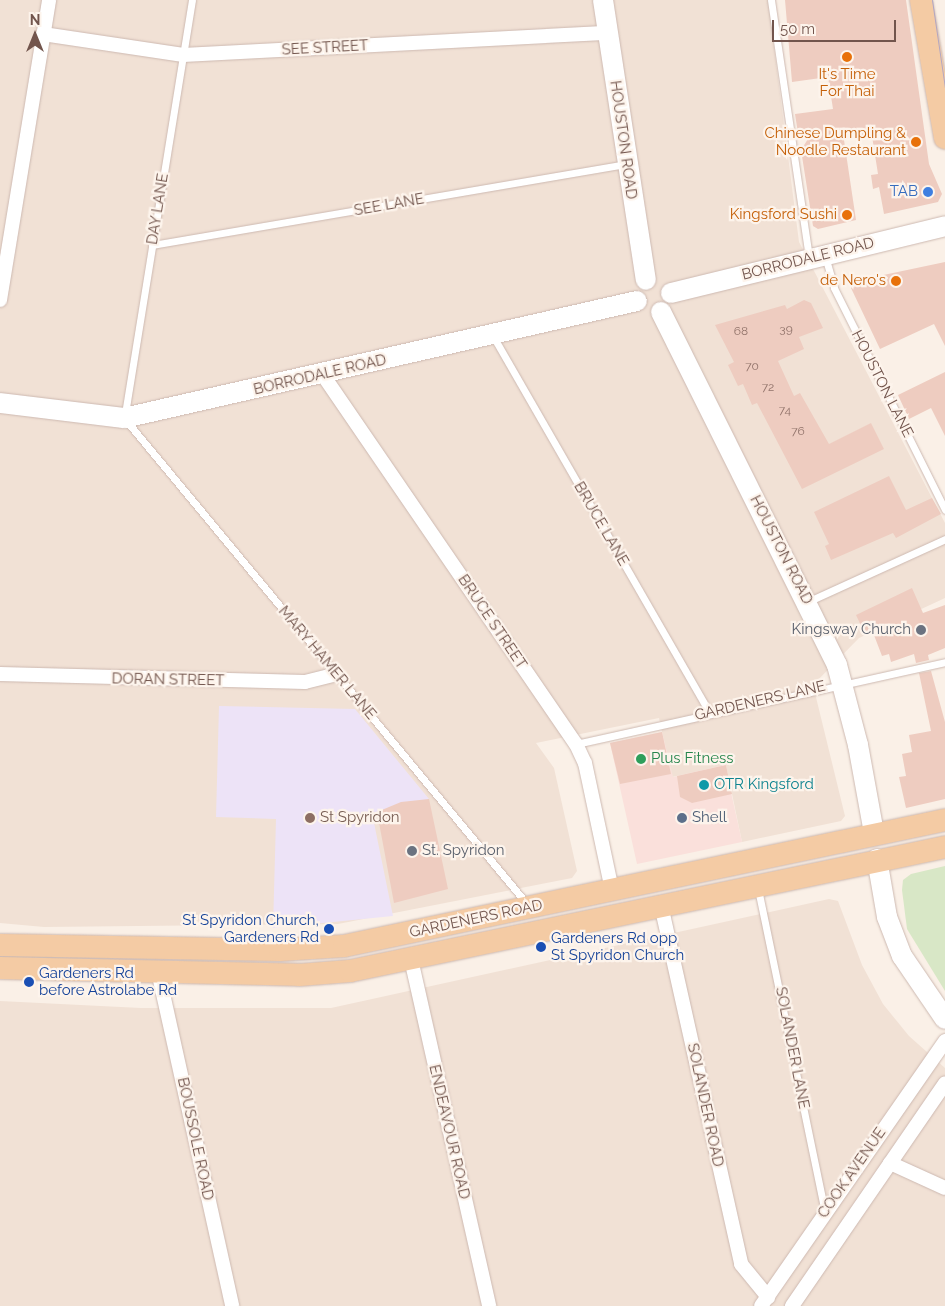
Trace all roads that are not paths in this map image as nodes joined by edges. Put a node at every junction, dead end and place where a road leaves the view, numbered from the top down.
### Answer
1 (49, 0) edge
2 (192, 0) edge
3 (603, 0) edge
4 (771, 0) edge
5 (920, 0) edge
6 (608, 33) junction
7 (44, 34) junction
8 (183, 55) junction
9 (930, 59) junction
10 (945, 91) edge
11 (945, 138) edge
12 (626, 164) junction
13 (945, 226) edge
14 (152, 245) junction
15 (817, 258) junction
16 (646, 280) junction
17 (671, 293) junction
18 (0, 300) edge
19 (637, 301) junction
20 (661, 312) junction
21 (492, 335) junction
22 (323, 375) junction
23 (0, 403) edge
24 (124, 418) junction
25 (945, 510) edge
26 (945, 539) edge
27 (807, 602) junction
28 (945, 662) edge
29 (0, 674) edge
30 (336, 674) junction
31 (843, 683) junction
32 (710, 713) junction
33 (576, 744) junction
34 (945, 820) edge
35 (874, 833) junction
36 (945, 847) edge
37 (877, 859) junction
38 (757, 884) junction
39 (612, 890) junction
40 (661, 905) junction
41 (530, 907) junction
42 (0, 945) edge
43 (411, 959) junction
44 (0, 968) edge
45 (158, 971) junction
46 (945, 1019) edge
47 (945, 1041) edge
48 (945, 1083) edge
49 (890, 1163) junction
50 (945, 1188) edge
51 (824, 1213) junction
52 (764, 1301) edge
53 (232, 1306) edge
54 (488, 1306) edge
55 (792, 1306) edge

1 - 7 street
2 - 8 lane, DAY LANE
3 - 6 street, HOUSTON ROAD
4 - 15 lane, HOUSTON LANE
5 - 9 main road
6 - 8 street, SEE STREET
6 - 12 street, HOUSTON ROAD
7 - 8 street, SEE STREET
7 - 18 street
8 - 14 lane, DAY LANE
9 - 10 lane
9 - 11 main road
12 - 14 lane, SEE LANE
12 - 16 street, HOUSTON ROAD
13 - 15 street, BORRODALE ROAD
14 - 24 lane, DAY LANE
15 - 17 street, BORRODALE ROAD
15 - 25 lane, HOUSTON LANE
16 - 17 street
16 - 19 street
17 - 20 street
19 - 20 street
19 - 21 street, BORRODALE ROAD
20 - 27 street, HOUSTON ROAD
21 - 22 street, BORRODALE ROAD
21 - 32 lane, BRUCE LANE
22 - 24 street, BORRODALE ROAD
22 - 33 street, BRUCE STREET
23 - 24 street, BORRODALE ROAD
24 - 30 lane, MARY HAMER LANE
26 - 27 lane
27 - 31 street, HOUSTON ROAD
28 - 31 lane, GARDENERS LANE
29 - 30 street, DORAN STREET
30 - 41 lane, MARY HAMER LANE
31 - 32 lane, GARDENERS LANE
31 - 35 street, HOUSTON ROAD
32 - 33 lane, GARDENERS LANE
33 - 39 street, BRUCE STREET
34 - 35 main road, GARDENERS ROAD
35 - 37 street, HOUSTON ROAD
35 - 39 main road, GARDENERS ROAD
36 - 37 main road, GARDENERS ROAD
37 - 38 main road, GARDENERS ROAD
37 - 46 street
38 - 40 main road, GARDENERS ROAD
38 - 51 lane, SOLANDER LANE
39 - 41 main road, GARDENERS ROAD
40 - 43 main road, GARDENERS ROAD
40 - 52 street, SOLANDER ROAD
41 - 42 main road, GARDENERS ROAD
43 - 45 main road, GARDENERS ROAD
43 - 54 street, ENDEAVOUR ROAD
44 - 45 main road, GARDENERS ROAD
45 - 53 street, BOUSSOLE ROAD
47 - 51 street, COOK AVENUE
48 - 49 street, COOK AVENUE
49 - 50 street
49 - 55 street, COOK AVENUE
51 - 52 street, COOK AVENUE

